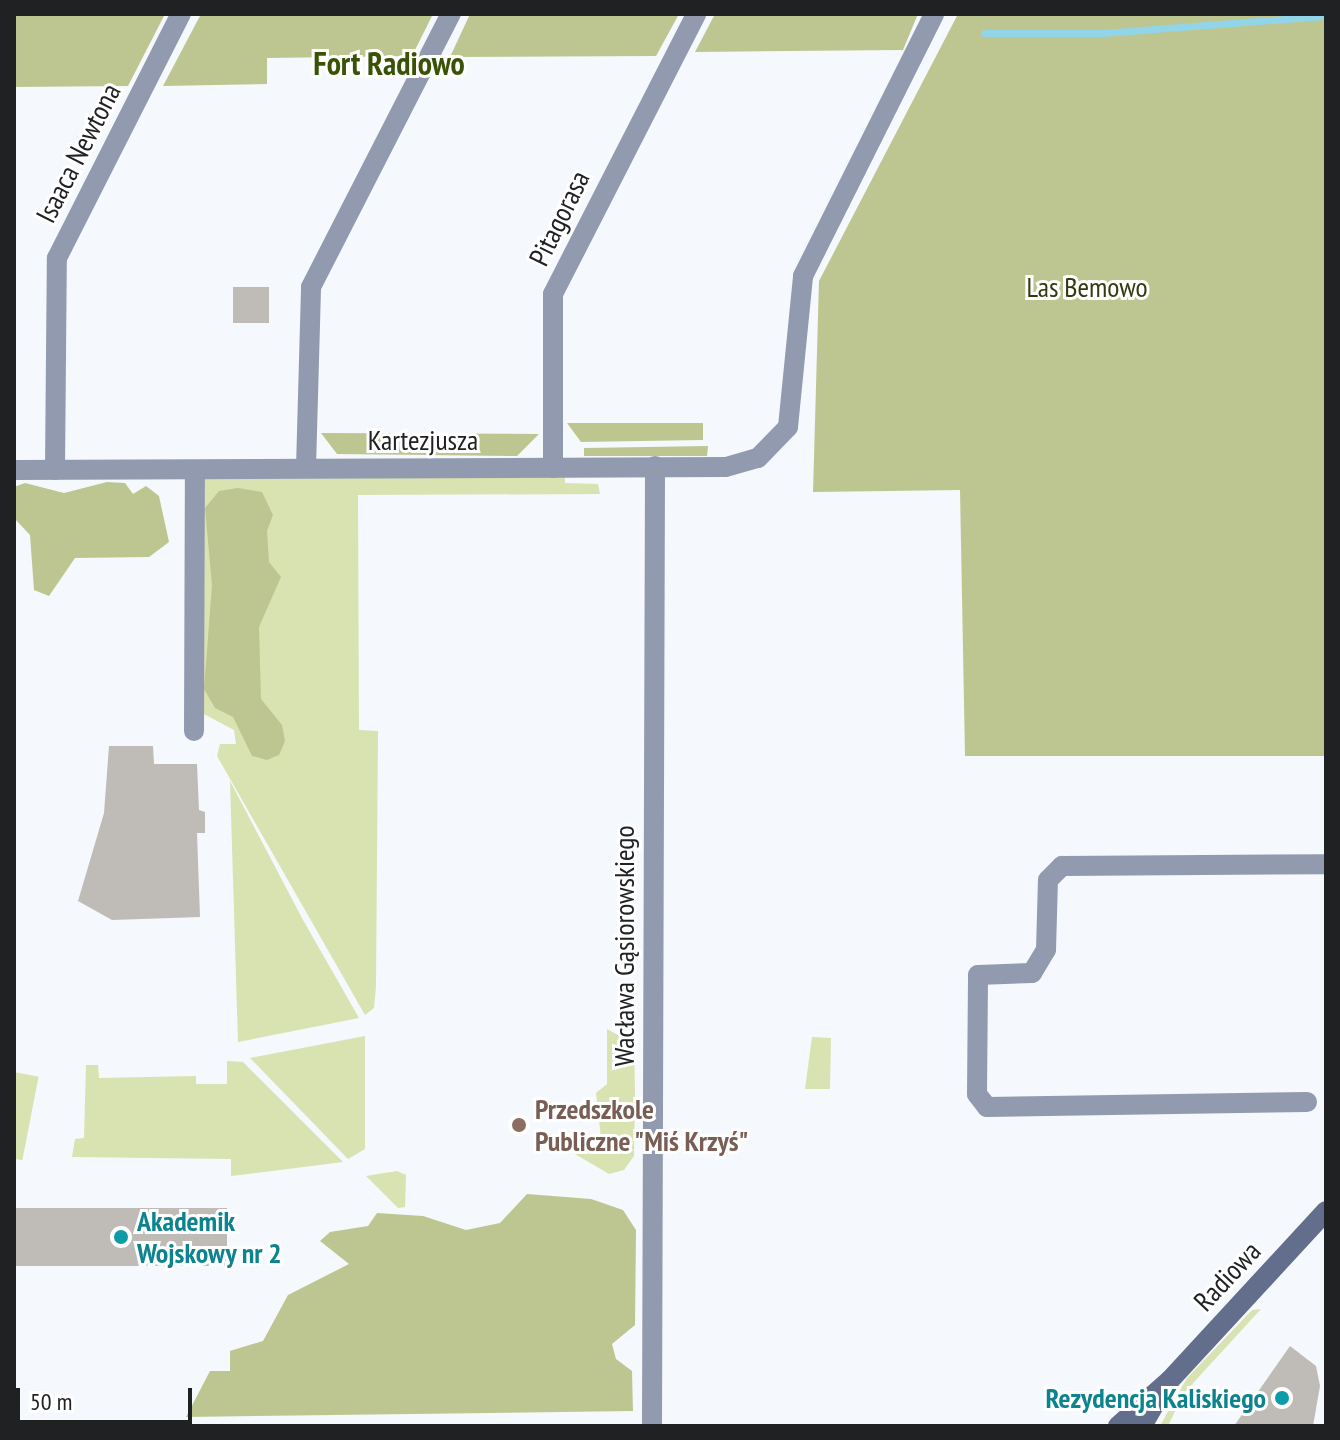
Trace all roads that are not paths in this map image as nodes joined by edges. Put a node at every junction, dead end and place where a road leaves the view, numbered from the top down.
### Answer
1 (181, 14) edge
2 (451, 14) edge
3 (696, 14) edge
4 (934, 14) edge
5 (655, 466) junction
6 (306, 468) junction
7 (553, 468) junction
8 (14, 470) edge
9 (55, 470) junction
10 (195, 470) junction
11 (194, 731) dead end
12 (1326, 864) edge
13 (1307, 1102) dead end
14 (1326, 1211) edge
15 (1170, 1380) junction
16 (1145, 1424) edge
17 (652, 1426) edge
18 (1118, 1426) edge

1 - 9 street, Isaaca Newtona
2 - 6 street
3 - 7 street, Pitagorasa
4 - 5 street, Kartezjusza
5 - 7 street, Kartezjusza
5 - 17 street, Wacława Gąsiorowskiego
6 - 7 street, Kartezjusza
6 - 10 street, Kartezjusza
8 - 9 street, Kartezjusza
9 - 10 street, Kartezjusza
10 - 11 street
12 - 13 street
14 - 15 main road, Radiowa
15 - 16 main road, Radiowa
15 - 18 main road, Radiowa

